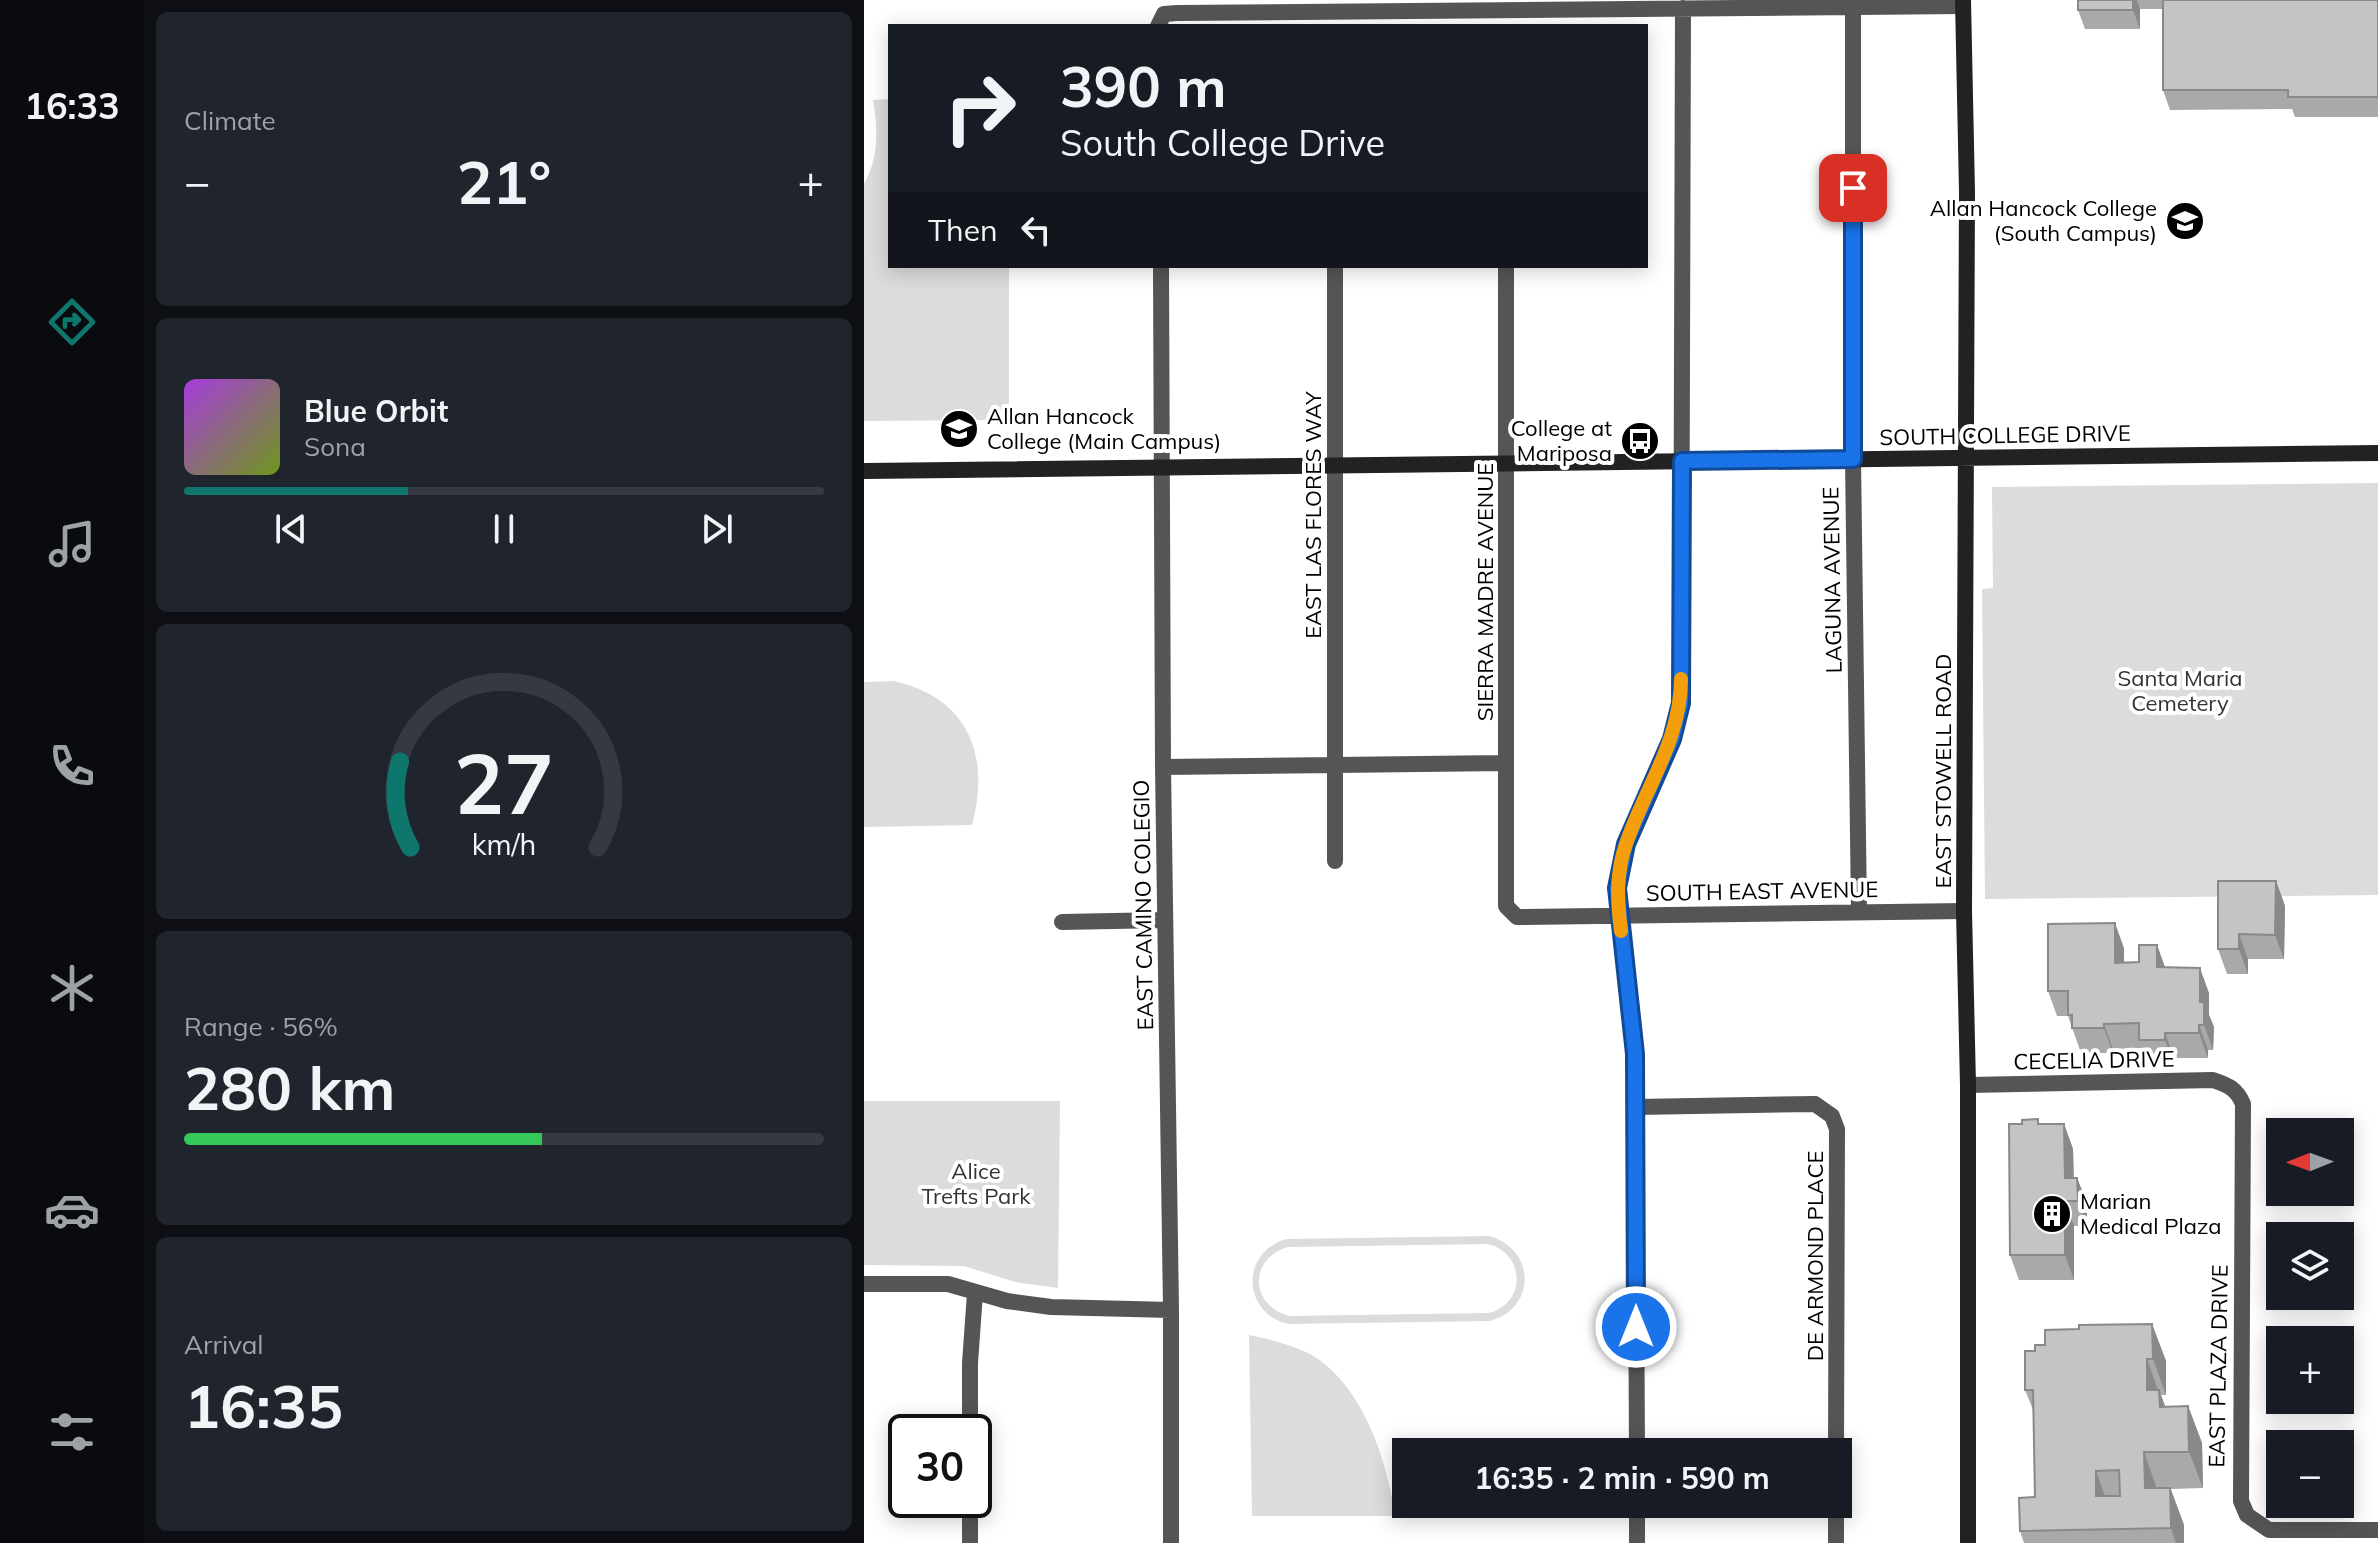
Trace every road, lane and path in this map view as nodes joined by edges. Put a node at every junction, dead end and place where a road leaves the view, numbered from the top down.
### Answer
1 (1963, 3) edge
2 (1853, 7) junction
3 (1683, 8) junction
4 (1503, 12) edge
5 (1335, 19) edge
6 (1161, 20) edge
7 (1161, 268) edge
8 (1335, 268) edge
9 (1506, 268) edge
10 (2378, 453) edge
11 (1965, 457) junction
12 (1853, 459) junction
13 (1682, 461) junction
14 (1508, 463) junction
15 (1335, 465) junction
16 (1163, 467) junction
17 (864, 471) edge
18 (1335, 763) junction
19 (1506, 763) junction
20 (1163, 767) junction
21 (1335, 861) dead end
22 (1859, 911) junction
23 (1964, 911) junction
24 (1513, 915) joint
25 (1619, 916) junction
26 (1165, 920) junction
27 (1062, 922) dead end
28 (2220, 1082) joint
29 (1968, 1085) junction
30 (1636, 1107) junction
31 (864, 1284) edge
32 (975, 1293) junction
33 (1171, 1310) junction
34 (970, 1414) edge
35 (1637, 1438) edge
36 (1836, 1438) edge
37 (970, 1518) edge
38 (1637, 1518) edge
39 (1836, 1518) edge
40 (2378, 1530) edge
41 (970, 1543) edge
42 (1171, 1543) edge
43 (1637, 1543) edge
44 (1836, 1543) edge
45 (1968, 1543) edge

1 - 2 street
1 - 11 main road, EAST STOWELL ROAD
2 - 3 street
2 - 12 street, LAGUNA AVENUE
3 - 4 street
3 - 13 street
4 - 5 street
5 - 6 street
7 - 16 street, EAST CAMINO COLEGIO
8 - 15 street, EAST LAS FLORES WAY
9 - 14 street, SIERRA MADRE AVENUE
10 - 11 main road, SOUTH COLLEGE DRIVE
11 - 12 main road, SOUTH COLLEGE DRIVE
11 - 23 main road, EAST STOWELL ROAD
12 - 13 main road, SOUTH COLLEGE DRIVE
12 - 22 street, LAGUNA AVENUE
13 - 14 main road, SOUTH COLLEGE DRIVE
13 - 25 street
14 - 15 main road, SOUTH COLLEGE DRIVE
14 - 19 street, SIERRA MADRE AVENUE
15 - 16 main road, SOUTH COLLEGE DRIVE
15 - 18 street, EAST LAS FLORES WAY
16 - 17 main road, SOUTH COLLEGE DRIVE
16 - 20 street, EAST CAMINO COLEGIO
18 - 19 street
18 - 20 street
18 - 21 street, EAST LAS FLORES WAY
19 - 24 street, SIERRA MADRE AVENUE
20 - 26 street, EAST CAMINO COLEGIO
22 - 23 street, SOUTH EAST AVENUE
22 - 25 street, SOUTH EAST AVENUE
23 - 29 main road, EAST STOWELL ROAD
24 - 25 street, SOUTH EAST AVENUE
25 - 30 street
26 - 27 street
26 - 33 street, EAST CAMINO COLEGIO
28 - 29 street, CECELIA DRIVE
28 - 40 street, EAST PLAZA DRIVE
29 - 45 main road, EAST STOWELL ROAD
30 - 35 street
30 - 36 street, DE ARMOND PLACE
31 - 32 street
32 - 33 street
32 - 34 street
33 - 42 street, EAST CAMINO COLEGIO
37 - 41 street
38 - 43 street
39 - 44 street

